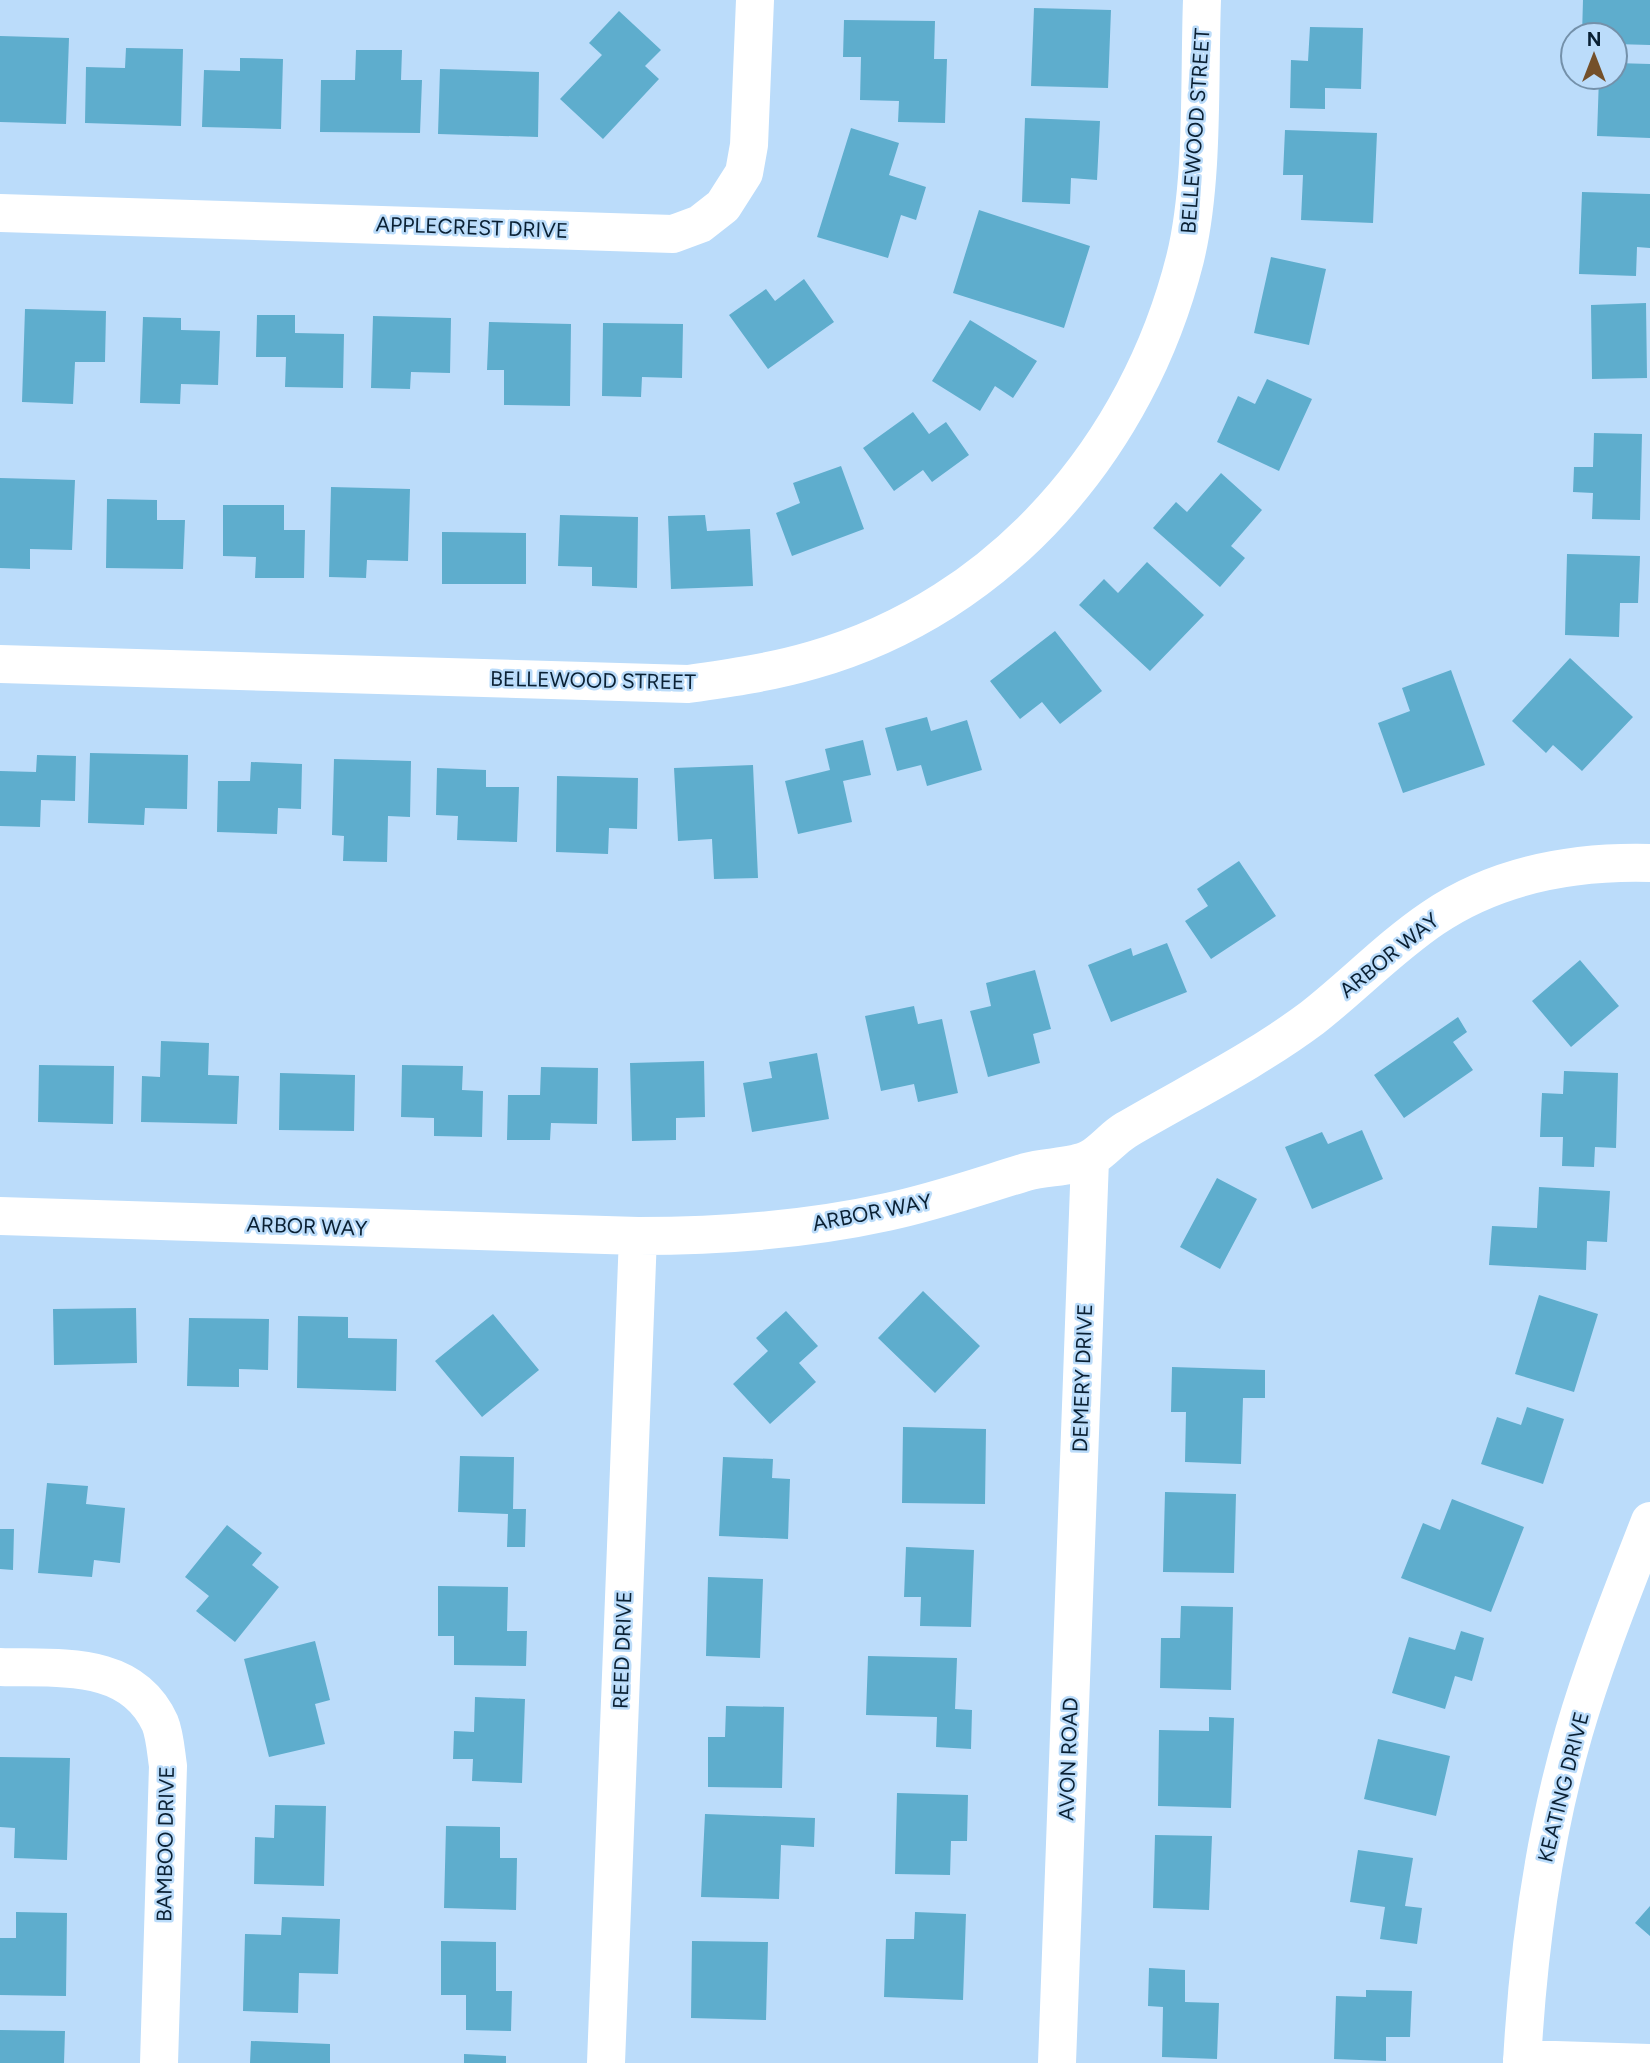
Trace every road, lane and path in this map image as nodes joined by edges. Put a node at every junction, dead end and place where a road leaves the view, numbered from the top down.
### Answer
1 (755, 0) edge
2 (1202, 0) edge
3 (0, 213) edge
4 (0, 664) edge
5 (1650, 863) edge
6 (1090, 1159) junction
7 (0, 1216) edge
8 (638, 1237) junction
9 (1650, 1521) edge
10 (1074, 1597) joint
11 (0, 1667) edge
12 (1522, 2061) edge
13 (159, 2063) edge
14 (606, 2063) edge
15 (1057, 2063) edge
16 (1650, 2063) edge

1 - 3 street, APPLECREST DRIVE
2 - 4 street, BELLEWOOD STREET
5 - 6 street, ARBOR WAY
6 - 8 street, ARBOR WAY
6 - 10 street, DEMERY DRIVE
7 - 8 street, ARBOR WAY
8 - 14 street, REED DRIVE
9 - 12 street, KEATING DRIVE
10 - 15 street, AVON ROAD
11 - 13 street, BAMBOO DRIVE
12 - 16 street

